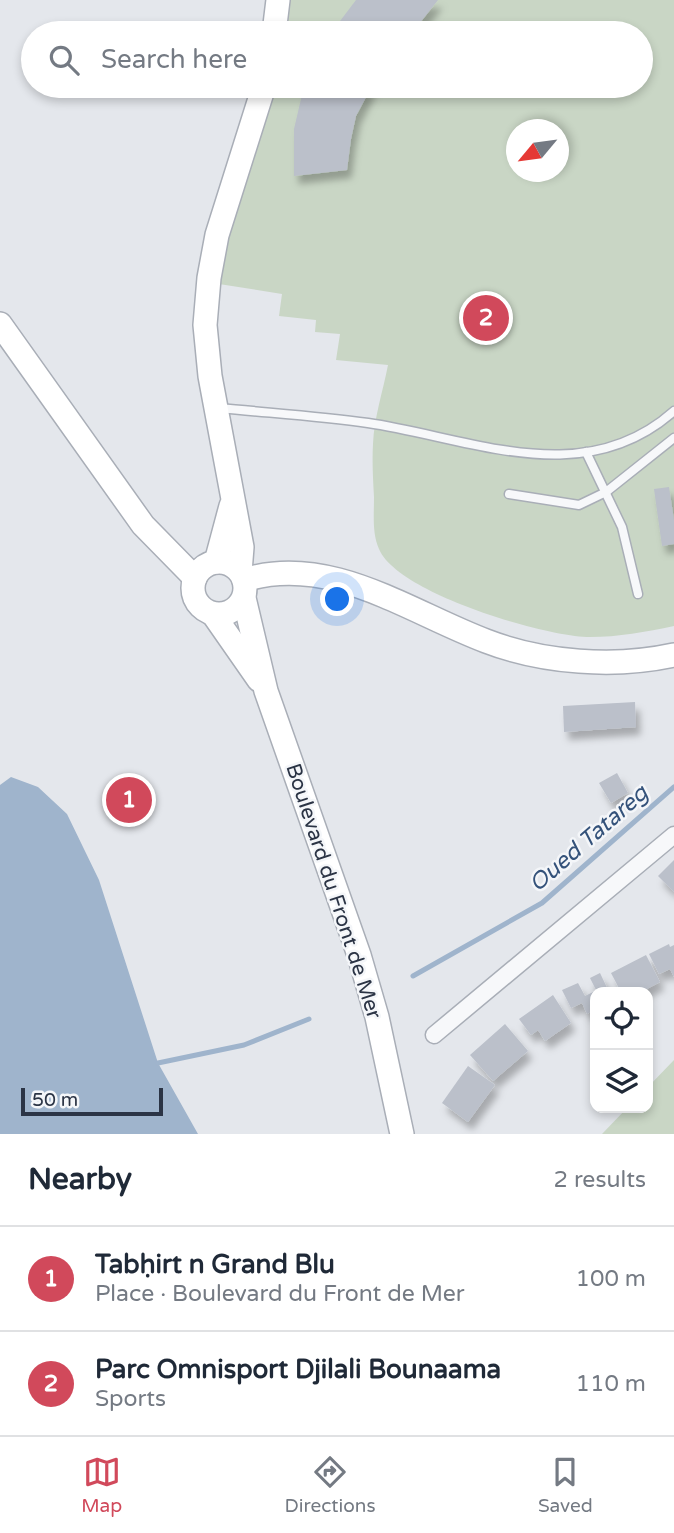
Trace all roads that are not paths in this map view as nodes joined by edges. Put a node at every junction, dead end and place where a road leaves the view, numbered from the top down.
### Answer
1 (278, 0) edge
2 (275, 21) edge
3 (260, 98) edge
4 (0, 324) edge
5 (215, 407) junction
6 (674, 411) edge
7 (673, 440) edge
8 (586, 452) junction
9 (606, 492) junction
10 (509, 494) dead end
11 (232, 499) junction
12 (216, 562) junction
13 (195, 578) junction
14 (243, 584) junction
15 (638, 594) dead end
16 (213, 614) junction
17 (674, 655) edge
18 (266, 691) junction
19 (674, 835) edge
20 (434, 1035) dead end
21 (402, 1134) edge

1 - 2 main road
3 - 5 main road
4 - 13 main road
5 - 8 lane
5 - 11 main road
6 - 8 lane
7 - 9 lane
8 - 9 lane
9 - 10 lane
9 - 15 lane
11 - 12 main road
11 - 14 main road
12 - 13 main road
12 - 14 main road
13 - 16 main road
14 - 16 main road
14 - 17 main road
14 - 18 main road
16 - 18 main road
18 - 21 main road, Boulevard du Front de Mer
19 - 20 street

